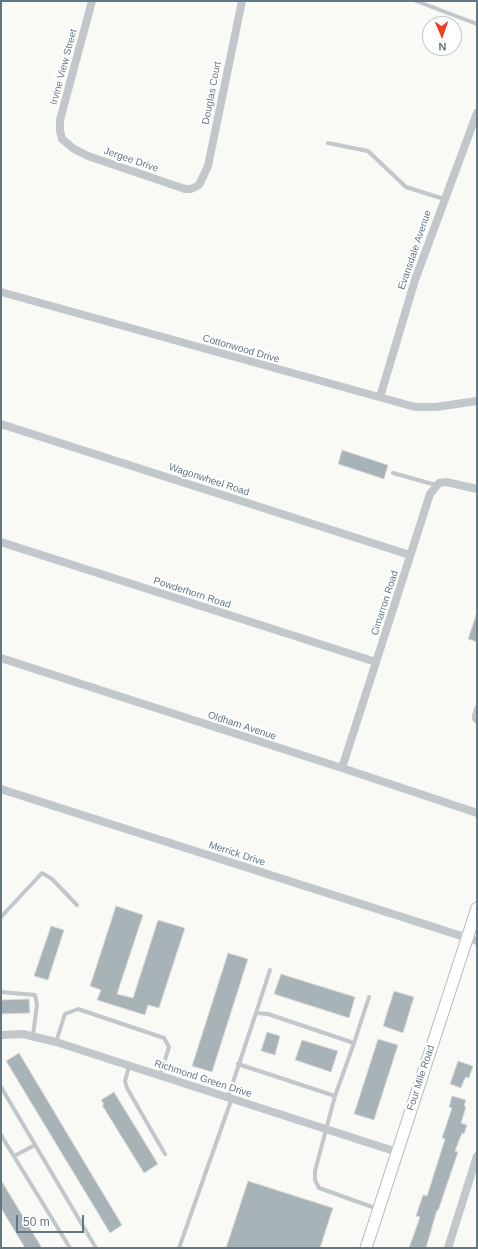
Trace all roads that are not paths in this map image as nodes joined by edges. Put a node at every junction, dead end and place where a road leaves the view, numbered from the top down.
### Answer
1 (92, 1) edge
2 (242, 1) edge
3 (416, 1) edge
4 (477, 24) edge
5 (477, 113) edge
6 (62, 139) joint
7 (328, 143) dead end
8 (197, 186) joint
9 (444, 199) junction
10 (1, 292) edge
11 (380, 397) junction
12 (477, 401) edge
13 (1, 424) edge
14 (393, 473) dead end
15 (437, 486) junction
16 (477, 489) edge
17 (1, 542) edge
18 (410, 555) junction
19 (1, 658) edge
20 (376, 662) junction
21 (477, 707) edge
22 (477, 722) edge
23 (342, 768) junction
24 (1, 789) edge
25 (477, 813) edge
26 (77, 905) dead end
27 (477, 908) edge
28 (1, 917) edge
29 (472, 940) edge
30 (270, 970) dead end
31 (1, 992) edge
32 (369, 997) dead end
33 (256, 1013) junction
34 (1, 1035) edge
35 (33, 1035) junction
36 (56, 1042) junction
37 (354, 1043) junction
38 (238, 1064) junction
39 (129, 1066) junction
40 (160, 1076) junction
41 (1, 1087) edge
42 (335, 1096) junction
43 (230, 1097) junction
44 (326, 1129) junction
45 (1, 1136) edge
46 (35, 1145) junction
47 (397, 1152) junction
48 (165, 1154) dead end
49 (14, 1156) junction
50 (477, 1156) edge
51 (379, 1209) junction
52 (70, 1248) edge
53 (96, 1248) edge
54 (179, 1248) edge
55 (366, 1248) edge
56 (448, 1248) edge

1 - 6 street, Irvine View Street
2 - 8 street, Douglas Court
3 - 4 lane
5 - 9 street, Evansdale Avenue
6 - 8 street, Jergee Drive
7 - 9 lane
9 - 11 street, Evansdale Avenue
10 - 11 street, Cottonwood Drive
11 - 12 street, Cottonwood Drive
13 - 18 street, Wagonwheel Road
14 - 15 lane
15 - 16 street
15 - 18 street, Cimarron Road
17 - 20 street, Powderhorn Road
18 - 20 street, Cimarron Road
19 - 23 street, Oldham Avenue
20 - 23 street, Cimarron Road
21 - 22 lane
23 - 25 street, Oldham Avenue
24 - 29 street, Merrick Drive
26 - 28 lane
27 - 29 street, Four Mile Road
29 - 47 street, Four Mile Road
30 - 33 lane
31 - 35 lane
32 - 37 lane
33 - 37 lane
33 - 38 lane
34 - 35 street, Richmond Green Drive
35 - 36 street, Richmond Green Drive
36 - 39 street, Richmond Green Drive
36 - 40 lane
37 - 42 lane
38 - 42 lane
38 - 43 lane
39 - 40 street, Richmond Green Drive
39 - 48 lane
40 - 43 street, Richmond Green Drive
41 - 46 lane
42 - 44 lane
43 - 44 street, Richmond Green Drive
43 - 54 lane
44 - 47 street, Richmond Green Drive
44 - 51 lane
45 - 49 lane
46 - 49 lane
46 - 53 lane
47 - 51 street, Four Mile Road
49 - 52 lane
50 - 56 street
51 - 55 street, Four Mile Road

